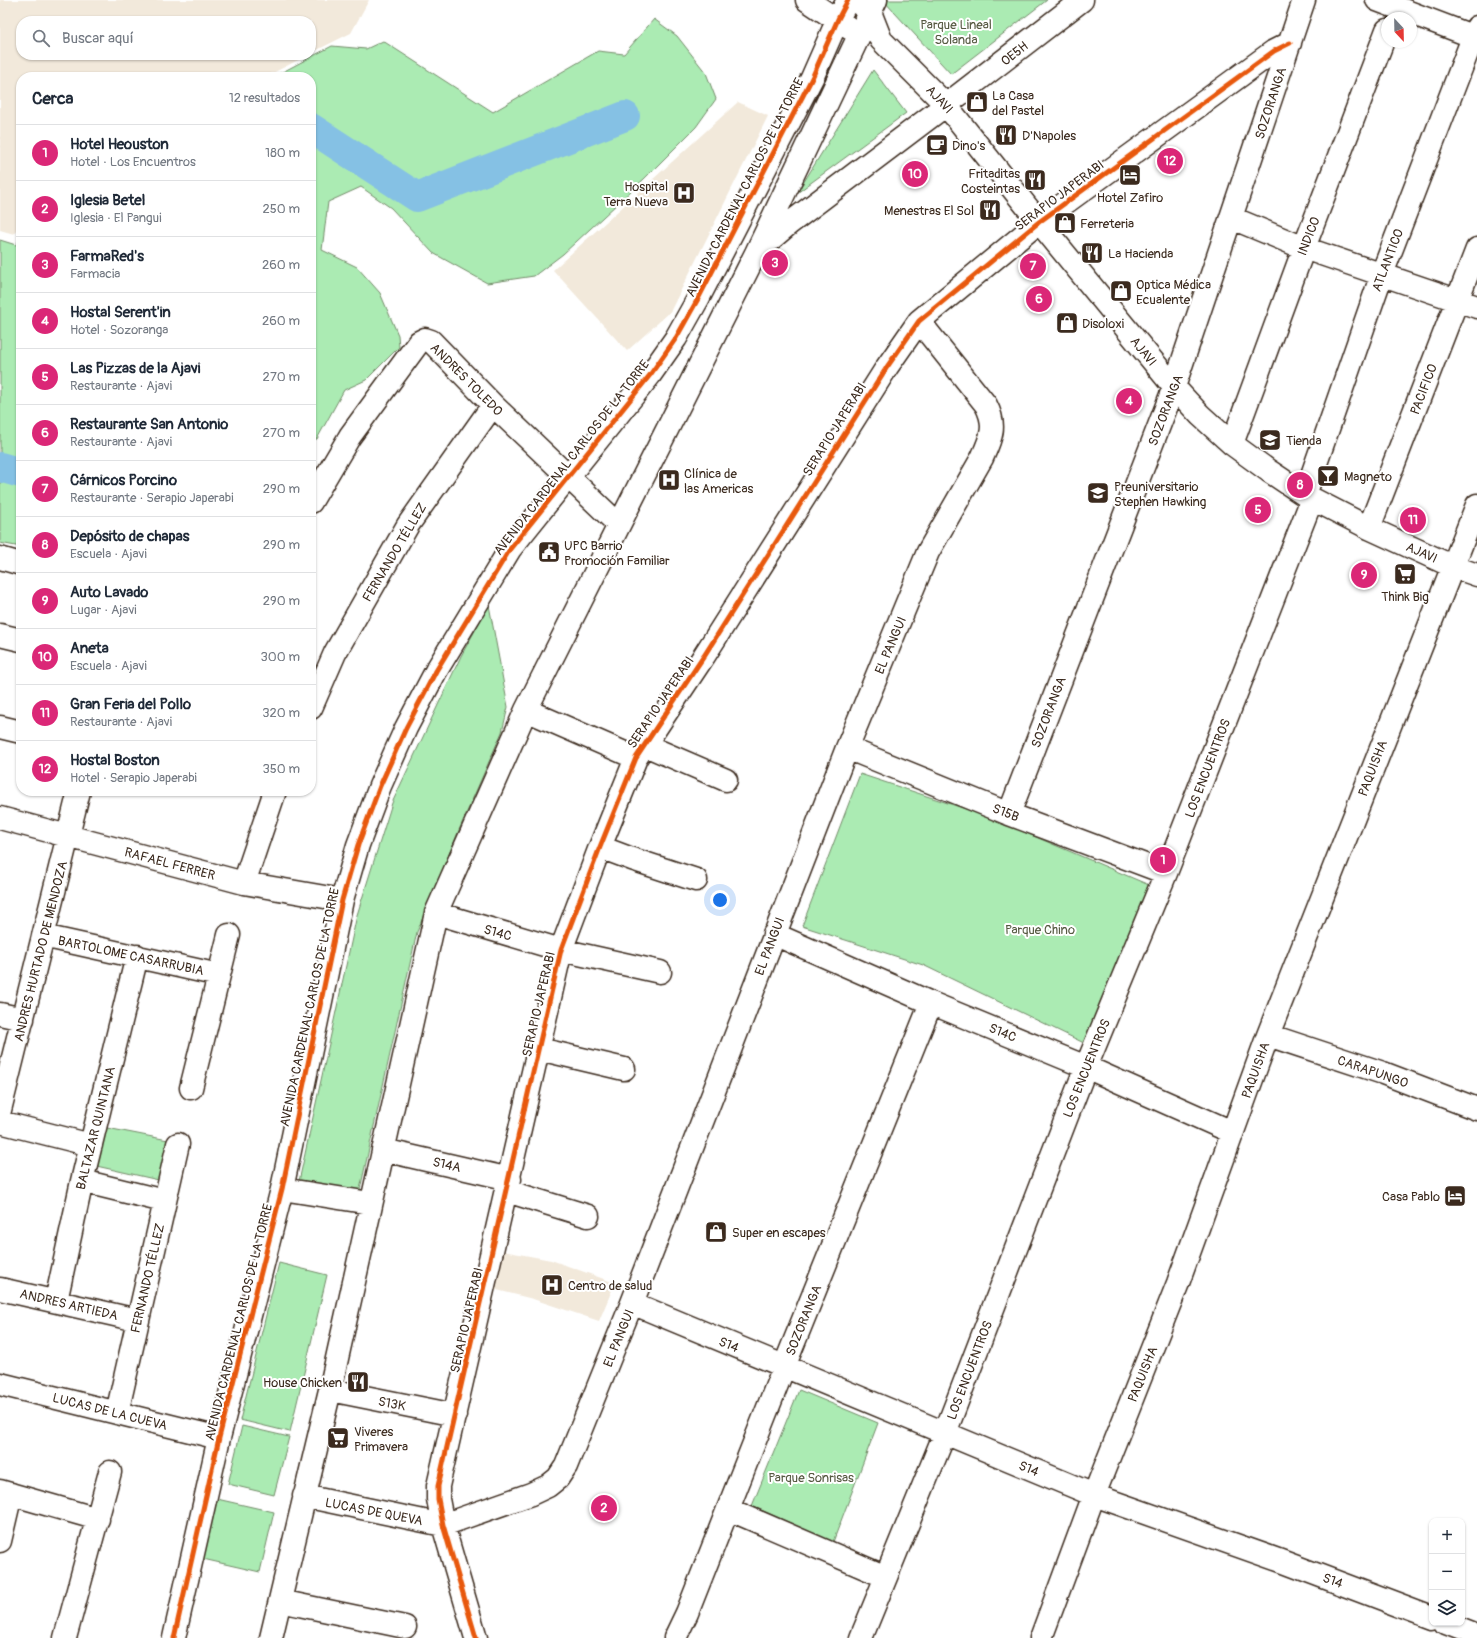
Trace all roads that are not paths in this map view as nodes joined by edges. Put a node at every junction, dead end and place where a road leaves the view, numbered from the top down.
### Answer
1 (807, 0) edge
2 (848, 0) edge
3 (1082, 0) edge
4 (1304, 0) edge
5 (866, 4) edge
6 (1391, 6) edge
7 (838, 19) junction
8 (1476, 34) edge
9 (859, 35) junction
10 (881, 40) junction
11 (1290, 43) junction
12 (1381, 46) edge
13 (946, 105) junction
14 (1232, 218) junction
15 (1039, 222) junction
16 (1304, 248) junction
17 (1477, 249) edge
18 (756, 253) junction
19 (1382, 274) junction
20 (1467, 304) edge
21 (919, 321) junction
22 (1174, 387) junction
23 (493, 405) junction
24 (1232, 444) junction
25 (568, 477) junction
26 (316, 494) edge
27 (1309, 497) junction
28 (1477, 506) edge
29 (618, 525) junction
30 (1369, 528) junction
31 (0, 558) edge
32 (16, 563) edge
33 (1454, 567) junction
34 (1477, 575) edge
35 (0, 635) edge
36 (16, 639) edge
37 (316, 697) edge
38 (526, 710) junction
39 (0, 727) edge
40 (16, 731) edge
41 (847, 748) junction
42 (641, 752) junction
43 (726, 780) dead end
44 (79, 796) edge
45 (273, 796) edge
46 (1009, 814) junction
47 (0, 818) edge
48 (69, 836) junction
49 (600, 847) junction
50 (1166, 873) junction
51 (696, 880) dead end
52 (244, 883) junction
53 (342, 900) junction
54 (436, 913) junction
55 (774, 934) junction
56 (230, 935) dead end
57 (42, 936) junction
58 (561, 950) junction
59 (137, 956) junction
60 (660, 972) dead end
61 (219, 974) junction
62 (931, 1003) junction
63 (0, 1014) edge
64 (23, 1019) junction
65 (1268, 1035) junction
66 (539, 1049) junction
67 (1086, 1067) junction
68 (624, 1069) dead end
69 (192, 1088) dead end
70 (1477, 1109) edge
71 (0, 1110) edge
72 (0, 1122) edge
73 (1232, 1132) junction
74 (178, 1144) dead end
75 (91, 1145) junction
76 (383, 1150) junction
77 (82, 1181) junction
78 (508, 1185) junction
79 (282, 1189) junction
80 (164, 1201) junction
81 (370, 1204) junction
82 (588, 1216) dead end
83 (0, 1289) edge
84 (56, 1301) junction
85 (632, 1303) junction
86 (137, 1320) junction
87 (784, 1367) junction
88 (0, 1384) edge
89 (330, 1390) junction
90 (117, 1413) junction
91 (455, 1415) junction
92 (945, 1433) junction
93 (219, 1438) junction
94 (110, 1472) dead end
95 (6, 1492) edge
96 (1094, 1495) junction
97 (304, 1496) junction
98 (728, 1509) junction
99 (98, 1519) junction
100 (443, 1525) junction
101 (0, 1541) edge
102 (886, 1577) junction
103 (280, 1601) junction
104 (1429, 1617) edge
105 (1454, 1626) edge
106 (405, 1627) dead end
107 (1477, 1635) edge
108 (65, 1638) edge
109 (174, 1638) edge
110 (271, 1638) edge
111 (476, 1638) edge
112 (675, 1638) edge
113 (861, 1638) edge
114 (1041, 1638) edge

1 - 7 street
2 - 7 street, AVENIDA CARDENAL CARLOS DE LA TORRE
3 - 13 street, OE5H
4 - 11 street, SOZORANGA
5 - 9 street
5 - 10 street, AJAVI
6 - 8 street
7 - 9 street
7 - 25 street, AVENIDA CARDENAL CARLOS DE LA TORRE
8 - 19 street, ATLANTICO
9 - 10 street
9 - 18 street
10 - 13 street, AJAVI
11 - 14 street, SOZORANGA
11 - 15 street, SERAPIO JAPERABI
12 - 16 street, INDICO
13 - 15 street, AJAVI
13 - 18 street, OE5H
14 - 16 street
14 - 22 street, SOZORANGA
15 - 21 street, SERAPIO JAPERABI
15 - 22 street, AJAVI
16 - 19 street
16 - 24 street, INDICO
17 - 20 street, PACIFICO
18 - 29 street
19 - 20 street
19 - 27 street, ATLANTICO
20 - 30 street, PACIFICO
21 - 41 street, EL PANGUI
21 - 42 street, SERAPIO JAPERABI
22 - 24 street, AJAVI
22 - 46 street, SOZORANGA
23 - 25 street, ANDRES TOLEDO
23 - 26 street, ANDRES TOLEDO
23 - 37 street, FERNANDO TÉLLEZ
24 - 27 street, AJAVI
25 - 29 street, ANDRES TOLEDO
25 - 53 street, AVENIDA CARDENAL CARLOS DE LA TORRE
27 - 30 street, AJAVI
27 - 50 street, LOS ENCUENTROS
28 - 33 street, PAQUISHA
29 - 38 street
30 - 33 street, AJAVI
31 - 32 street
33 - 34 street, AJAVI
33 - 65 street, PAQUISHA
35 - 36 street
38 - 42 street
38 - 54 street
39 - 40 street
41 - 46 street, S15B
41 - 55 street, EL PANGUI
42 - 43 street
42 - 49 street, SERAPIO JAPERABI
44 - 48 street, ANDRES HURTADO DE MENDOZA
45 - 52 street
46 - 50 street, S15B
47 - 48 street, RAFAEL FERRER
48 - 52 street, RAFAEL FERRER
48 - 57 street, ANDRES HURTADO DE MENDOZA
49 - 51 street
49 - 58 street, SERAPIO JAPERABI
50 - 67 street, LOS ENCUENTROS
52 - 53 street, RAFAEL FERRER
53 - 79 street, AVENIDA CARDENAL CARLOS DE LA TORRE
54 - 58 street, S14C
54 - 76 street
55 - 62 street, S14C
55 - 85 street, EL PANGUI
56 - 61 street
57 - 59 street, BARTOLOME CASARRUBIA
57 - 64 street, ANDRES HURTADO DE MENDOZA
58 - 60 street, S14C
58 - 66 street, SERAPIO JAPERABI
59 - 61 street, BARTOLOME CASARRUBIA
59 - 75 street, BALTAZAR QUINTANA
61 - 69 street
62 - 67 street, S14C
62 - 87 street, SOZORANGA
63 - 64 street
64 - 71 street, ANDRES HURTADO DE MENDOZA
65 - 70 street, CARAPUNGO
65 - 73 street, PAQUISHA
66 - 68 street
66 - 78 street, SERAPIO JAPERABI
67 - 73 street, S14C
67 - 92 street, LOS ENCUENTROS
72 - 75 street
73 - 96 street, PAQUISHA
74 - 80 street, FERNANDO TÉLLEZ
75 - 77 street, BALTAZAR QUINTANA
76 - 78 street, S14A
76 - 81 street
77 - 80 street
77 - 84 street, BALTAZAR QUINTANA
78 - 82 street, S14A
78 - 91 street, SERAPIO JAPERABI
79 - 81 street
79 - 93 street, AVENIDA CARDENAL CARLOS DE LA TORRE
80 - 86 street, FERNANDO TÉLLEZ
81 - 89 street
83 - 84 street, ANDRES ARTIEDA
84 - 86 street, ANDRES ARTIEDA
85 - 87 street, S14
85 - 100 street, EL PANGUI
86 - 90 street, FERNANDO TÉLLEZ
87 - 92 street, S14
87 - 98 street, SOZORANGA
88 - 90 street, LUCAS DE LA CUEVA
89 - 91 street, S13K
89 - 97 street
90 - 93 street, LUCAS DE LA CUEVA
91 - 100 street, SERAPIO JAPERABI
92 - 96 street, S14
92 - 102 street, LOS ENCUENTROS
93 - 109 street, AVENIDA CARDENAL CARLOS DE LA TORRE
94 - 99 street
95 - 99 street
95 - 101 street
96 - 104 street, S14
96 - 114 street, PAQUISHA
97 - 100 street, LUCAS DE QUEVA
97 - 103 street
98 - 102 street
98 - 112 street, SOZORANGA
99 - 108 street
100 - 111 street, SERAPIO JAPERABI
102 - 113 street, LOS ENCUENTROS
103 - 106 street
103 - 110 street
105 - 107 street

